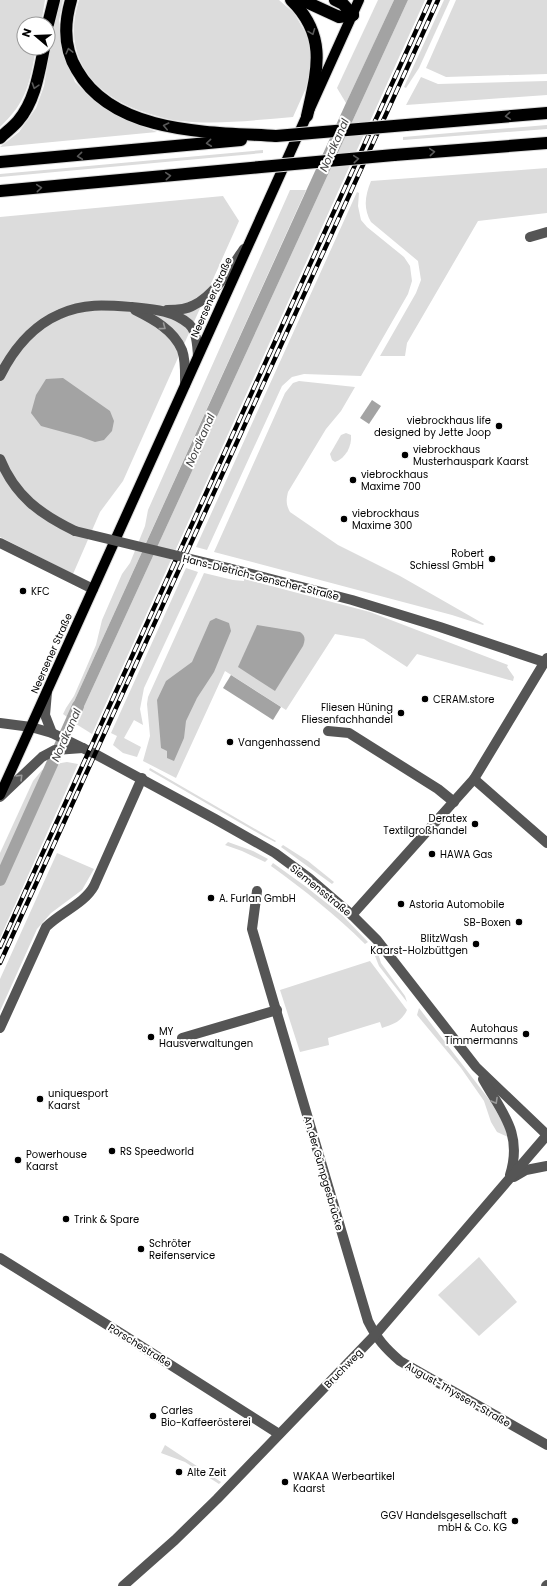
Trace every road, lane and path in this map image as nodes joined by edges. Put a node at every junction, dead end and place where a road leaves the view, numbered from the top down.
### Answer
1 (54, 0) edge
2 (70, 0) edge
3 (291, 0) edge
4 (302, 0) edge
5 (335, 0) edge
6 (360, 0) edge
7 (352, 15) junction
8 (50, 16) edge
9 (43, 56) edge
10 (547, 113) edge
11 (307, 116) junction
12 (276, 136) junction
13 (0, 138) edge
14 (547, 143) edge
15 (0, 162) edge
16 (0, 191) edge
17 (547, 232) edge
18 (530, 237) dead end
19 (250, 239) junction
20 (129, 307) junction
21 (161, 310) junction
22 (198, 355) junction
23 (0, 376) edge
24 (185, 385) junction
25 (0, 459) edge
26 (0, 543) edge
27 (93, 589) junction
28 (546, 661) edge
29 (48, 691) junction
30 (0, 723) edge
31 (31, 727) junction
32 (328, 731) dead end
33 (52, 733) junction
34 (83, 748) junction
35 (142, 778) junction
36 (474, 779) junction
37 (0, 796) edge
38 (454, 802) junction
39 (547, 843) edge
40 (257, 891) dead end
41 (352, 915) junction
42 (277, 1010) junction
43 (0, 1028) edge
44 (182, 1038) dead end
45 (476, 1067) junction
46 (547, 1135) edge
47 (547, 1166) edge
48 (509, 1179) junction
49 (0, 1258) edge
50 (375, 1335) junction
51 (279, 1434) junction
52 (547, 1445) edge
53 (124, 1586) edge

1 - 8 highway
12 -> 2 highway
3 -> 11 highway
4 - 7 highway
5 - 7 highway
6 - 7 main road, Neersener Straße
7 - 11 main road, Neersener Straße
9 -> 13 highway
10 -> 12 highway, bridge
11 - 19 main road, Neersener Straße
12 -> 15 highway
16 -> 14 highway, bridge
17 - 18 street
19 - 21 street
19 - 22 main road, Neersener Straße
20 - 21 street
20 - 23 street
20 -> 24 street
21 - 22 street
22 - 24 main road, Neersener Straße
24 - 27 main road, Neersener Straße
25 - 28 street, Hans-Dietrich-Genscher-Straße, bridge
26 - 27 street
27 - 29 main road, Neersener Straße
28 - 36 street
29 - 31 main road, Neersener Straße
29 - 33 street
30 - 31 street
31 - 33 street, Siemensstraße
31 - 37 main road, Neersener Straße
32 - 38 street
33 - 34 street, Siemensstraße
34 - 35 street, Siemensstraße
37 -> 34 street
35 - 41 street, Siemensstraße
35 - 43 street
36 - 38 street
36 - 39 street
38 - 41 street
40 - 42 street, An der Gümpgesbrücke
41 - 45 street, Siemensstraße
42 - 44 street
42 - 50 street, An der Gümpgesbrücke
45 - 46 street, Siemensstraße
45 -> 48 street
46 - 48 street, Bruchweg
47 - 48 street
48 - 50 street, Bruchweg
49 - 51 street, Porschestraße
50 - 51 street, Bruchweg
50 - 52 street, August-Thyssen-Straße
51 - 53 street, Bruchweg

